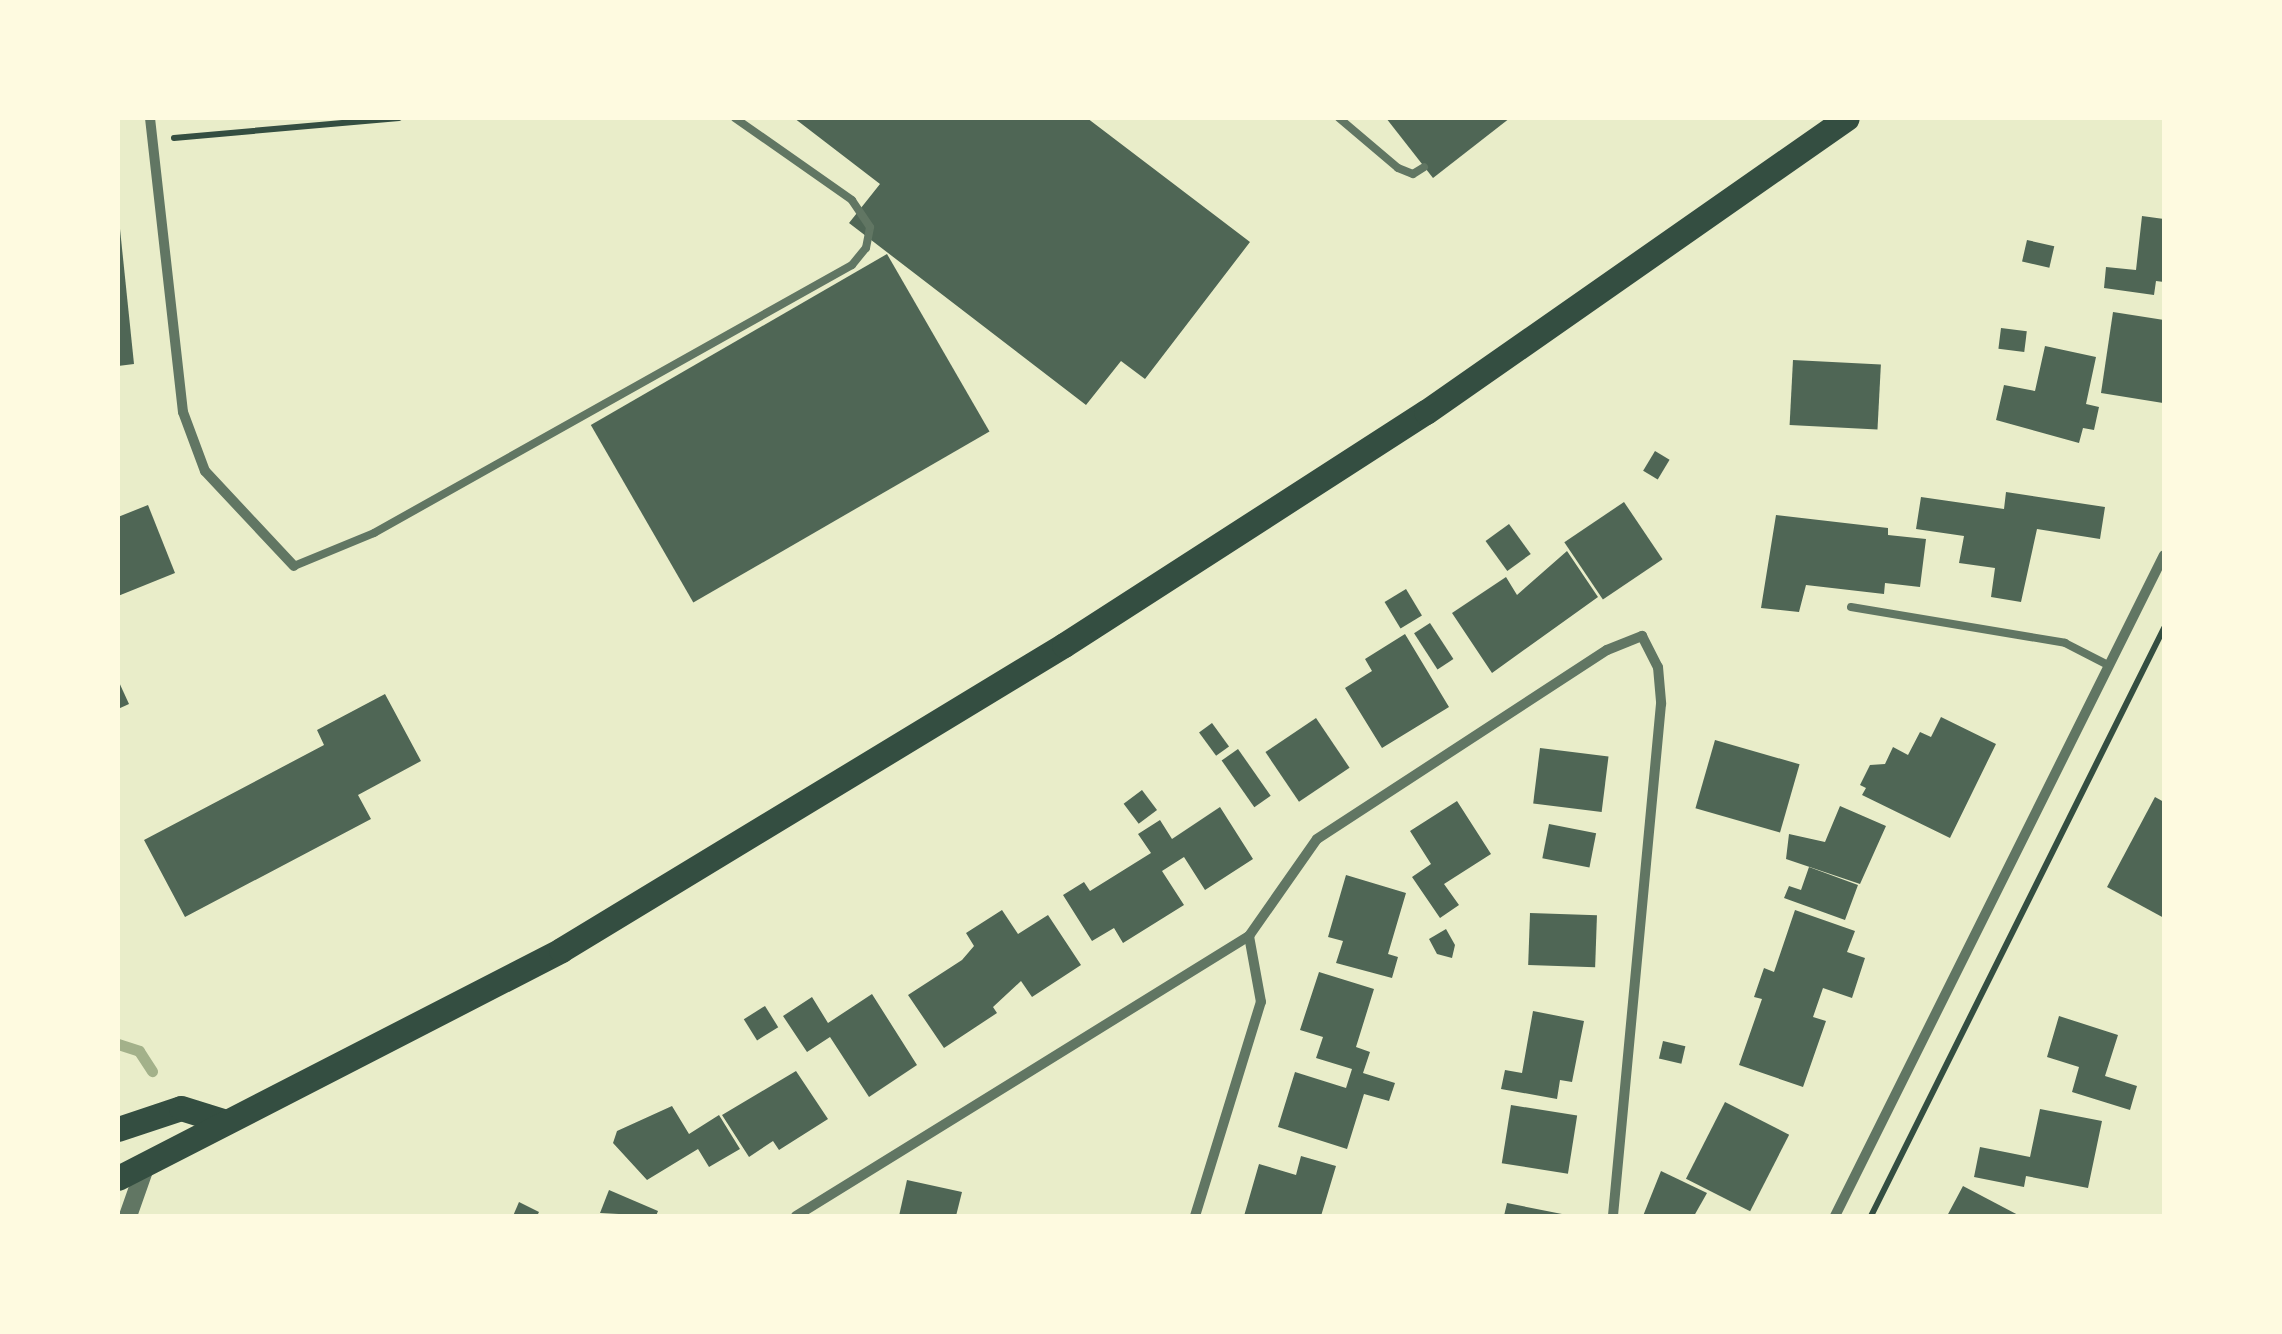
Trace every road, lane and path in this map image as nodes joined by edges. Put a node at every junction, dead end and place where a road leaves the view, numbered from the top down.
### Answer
1 (150, 118) edge
2 (399, 118) edge
3 (735, 118) edge
4 (1339, 118) edge
5 (1847, 118) edge
6 (153, 140) junction
7 (1424, 167) dead end
8 (2164, 555) edge
9 (294, 566) joint
10 (1851, 607) dead end
11 (2164, 628) edge
12 (2108, 665) junction
13 (1249, 936) junction
14 (226, 1122) junction
15 (118, 1129) edge
16 (146, 1164) junction
17 (118, 1178) edge
18 (128, 1216) edge
19 (796, 1216) edge
20 (1196, 1216) edge
21 (1614, 1216) edge
22 (1835, 1216) edge
23 (1870, 1216) edge

1 - 6 street
2 - 6 path
3 - 9 lane
4 - 7 lane
5 - 14 main road
6 - 9 street
8 - 12 street
10 - 12 lane
11 - 23 path
12 - 22 street
13 - 19 street
13 - 20 street
13 - 21 street
14 - 15 main road
14 - 16 main road
16 - 17 main road
16 - 18 street

